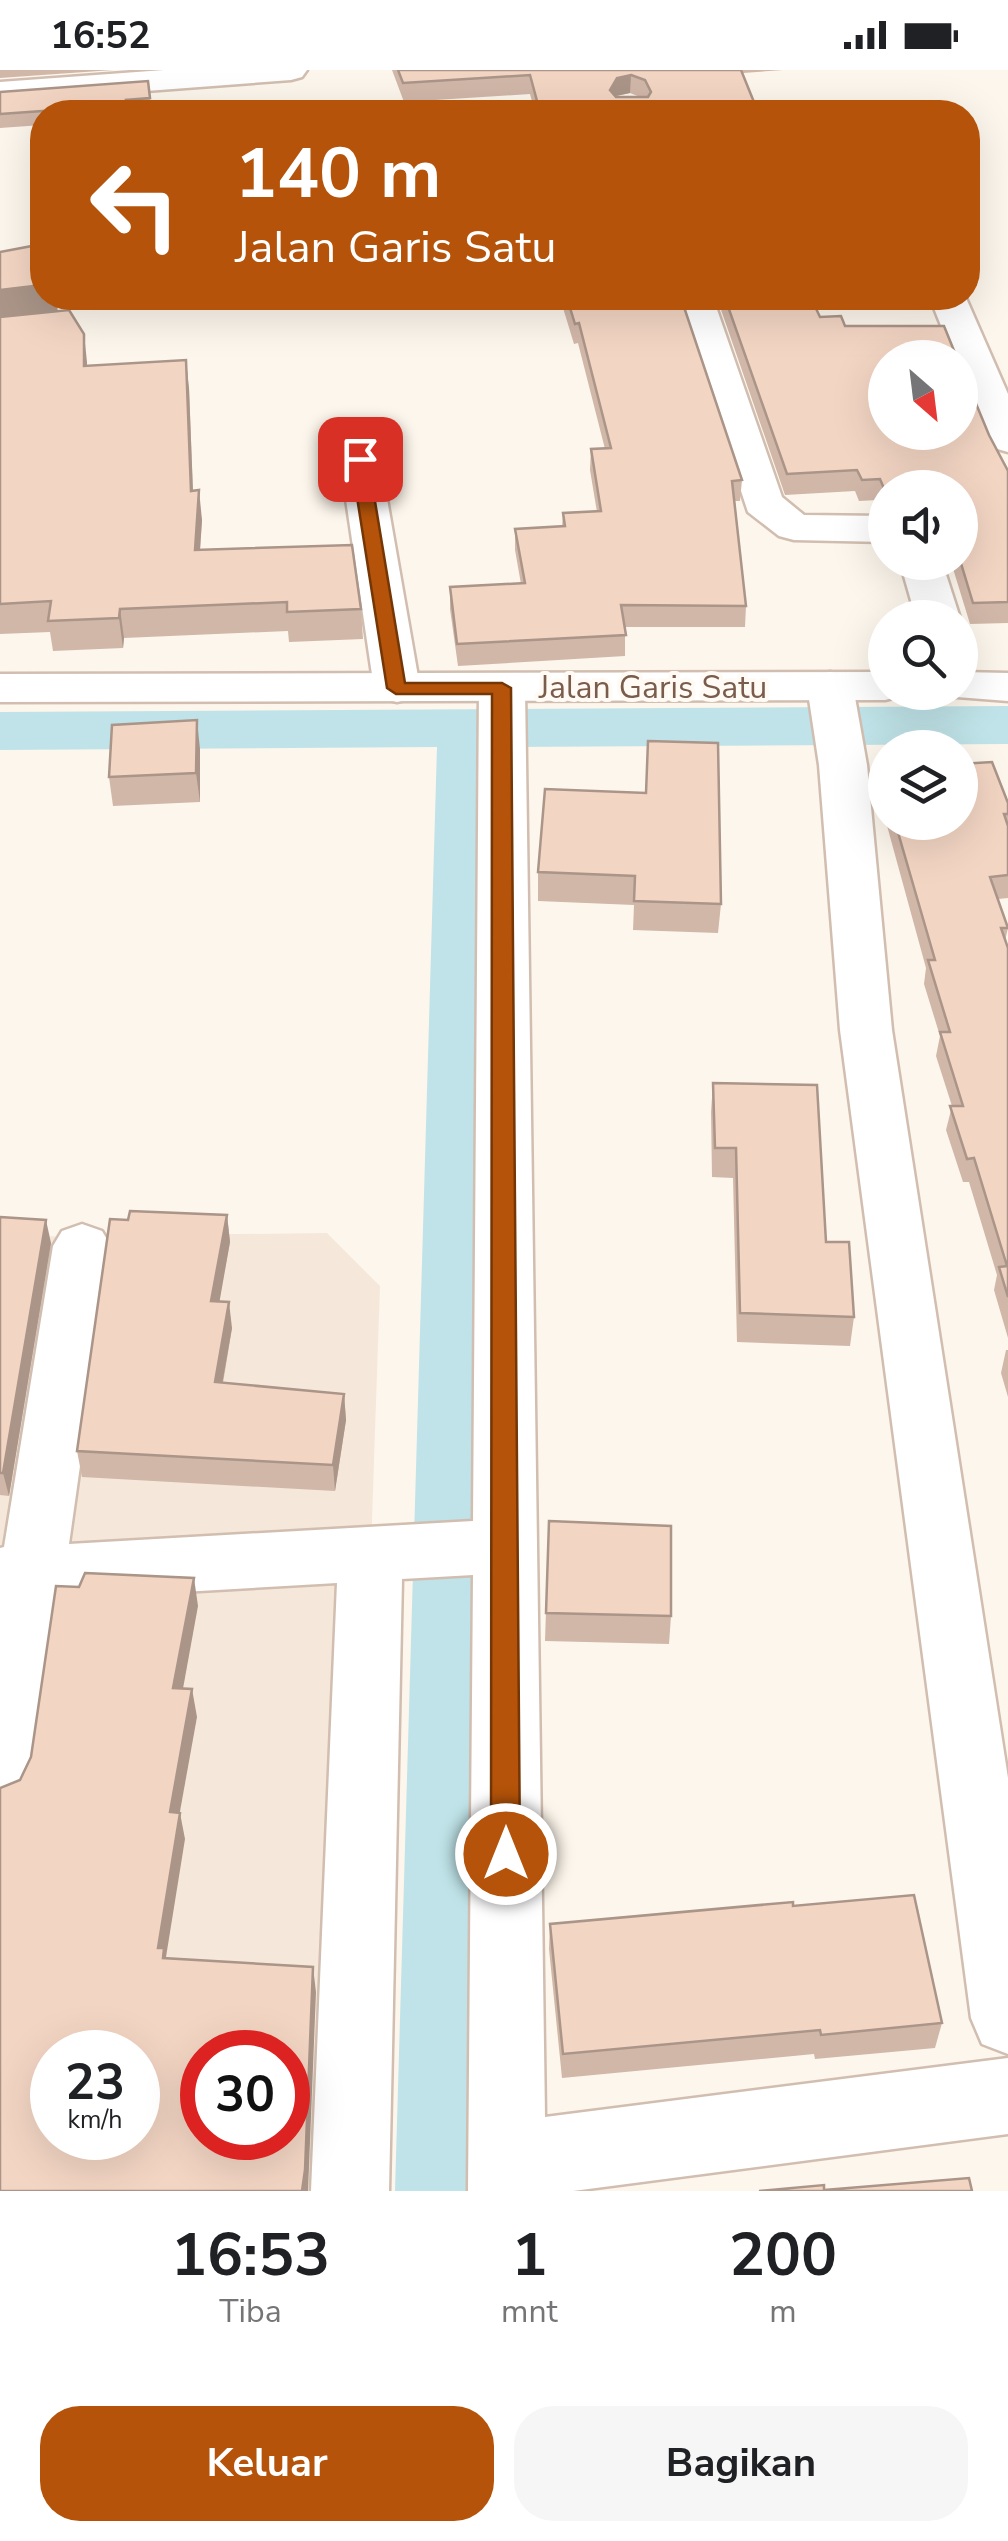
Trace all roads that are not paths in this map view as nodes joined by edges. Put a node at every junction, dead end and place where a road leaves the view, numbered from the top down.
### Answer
1 (292, 70) edge
2 (186, 74) edge
3 (0, 92) edge
4 (699, 310) edge
5 (953, 310) edge
6 (1008, 440) edge
7 (360, 459) dead end
8 (868, 529) edge
9 (978, 687) edge
10 (0, 688) edge
11 (396, 688) junction
12 (1008, 688) edge
13 (868, 698) edge
14 (501, 719) junction
15 (836, 721) junction
16 (82, 1246) dead end
17 (504, 1546) junction
18 (370, 1556) junction
19 (15, 1575) edge
20 (0, 1782) edge
21 (1008, 2018) edge
22 (1008, 2096) edge
23 (507, 2176) edge
24 (350, 2191) edge

1 - 2 street
2 - 3 street
4 - 8 street
5 - 6 street
7 - 11 street
9 - 12 street
10 - 11 street, Jalan Garis Satu
11 - 14 street, Jalan Garis Satu
13 - 15 street, Jalan Garis Satu
14 - 15 street, Jalan Garis Satu
14 - 17 street
15 - 21 street
16 - 19 street
17 - 18 street
17 - 23 street
18 - 19 street
18 - 24 street
19 - 20 street
22 - 23 street

